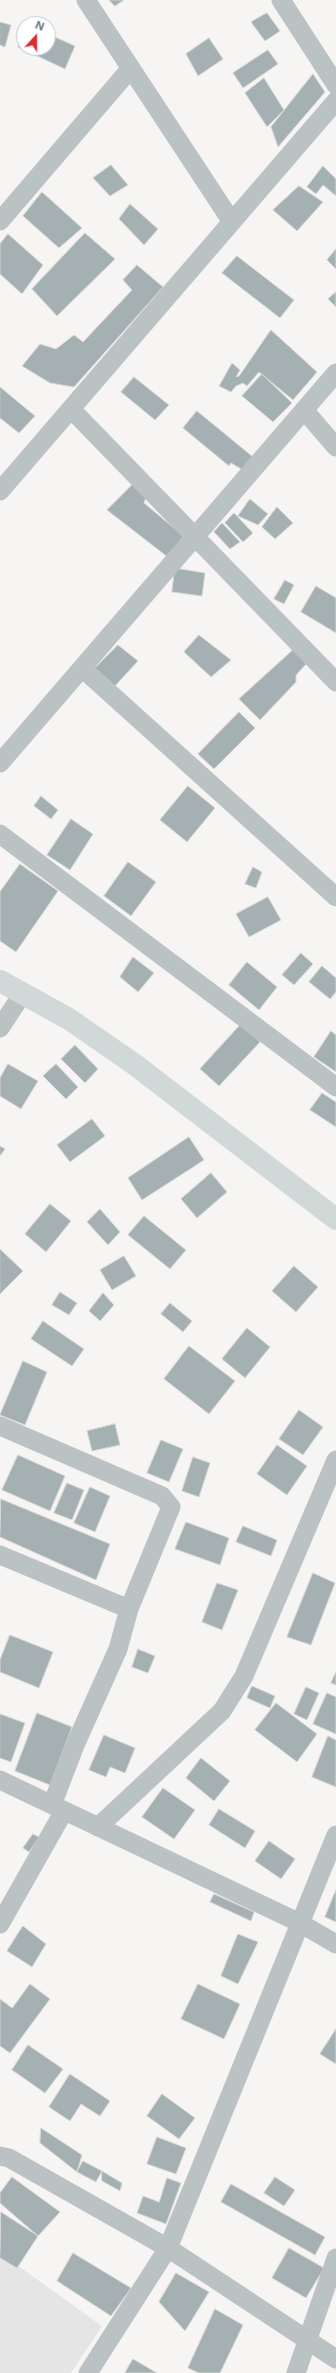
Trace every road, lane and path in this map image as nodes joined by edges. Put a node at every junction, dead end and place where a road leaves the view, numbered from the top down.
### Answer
1 (86, 0) edge
2 (281, 0) edge
3 (130, 68) junction
4 (336, 85) edge
5 (336, 101) edge
6 (0, 221) edge
7 (232, 222) junction
8 (336, 373) edge
9 (71, 409) junction
10 (304, 410) junction
11 (336, 447) edge
12 (0, 491) edge
13 (195, 537) junction
14 (82, 668) junction
15 (336, 682) edge
16 (0, 763) edge
17 (0, 834) edge
18 (336, 898) edge
19 (0, 981) edge
20 (23, 993) junction
21 (0, 1028) edge
22 (336, 1087) edge
23 (336, 1220) edge
24 (0, 1426) edge
25 (336, 1460) edge
26 (0, 1555) edge
27 (129, 1609) junction
28 (0, 1780) edge
29 (58, 1808) junction
30 (98, 1827) junction
31 (336, 1835) edge
32 (300, 1923) junction
33 (0, 1924) edge
34 (336, 1944) edge
35 (0, 2156) edge
36 (168, 2248) junction
37 (336, 2258) edge
38 (307, 2340) junction
39 (336, 2359) edge
40 (88, 2373) edge
41 (296, 2373) edge

1 - 3 street
2 - 4 street
3 - 6 street
3 - 7 street
5 - 7 street
7 - 9 street
8 - 10 street
9 - 12 street
9 - 13 street
10 - 11 street
10 - 13 street
13 - 14 street
13 - 15 street
14 - 16 street
14 - 18 street
17 - 22 street
19 - 20 main road
20 - 21 street
20 - 23 main road
24 - 27 street
25 - 30 street
26 - 27 street
27 - 29 street
28 - 29 street
29 - 30 street
29 - 33 street
30 - 32 street
31 - 32 street
32 - 34 street
32 - 36 street
35 - 36 street
36 - 38 street
36 - 40 street
37 - 38 street
38 - 39 street
38 - 41 street

